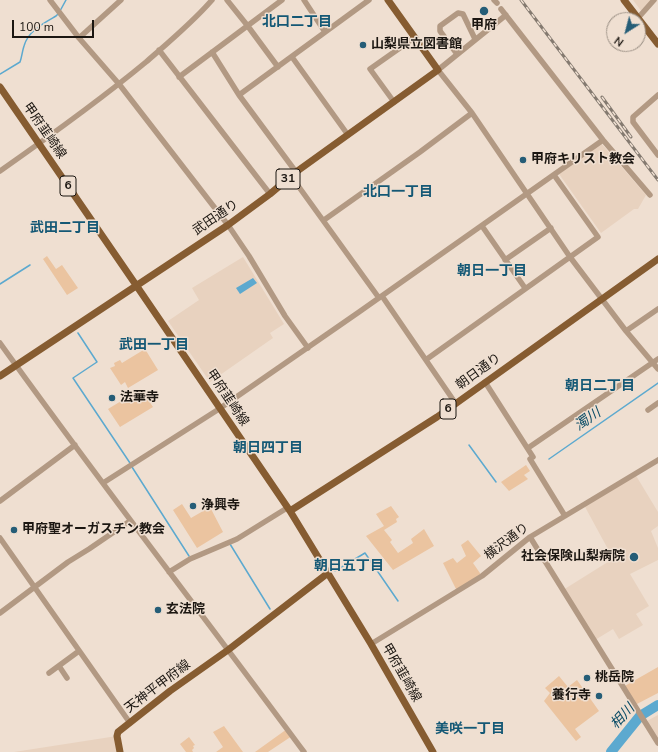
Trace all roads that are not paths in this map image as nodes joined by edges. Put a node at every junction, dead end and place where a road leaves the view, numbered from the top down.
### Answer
1 (50, 0) edge
2 (121, 0) edge
3 (212, 0) edge
4 (227, 0) edge
5 (282, 0) edge
6 (304, 0) edge
7 (369, 0) edge
8 (388, 0) edge
9 (624, 0) edge
10 (654, 0) edge
11 (501, 9) dead end
12 (633, 12) edge
13 (643, 12) edge
14 (506, 15) junction
15 (247, 25) junction
16 (646, 28) edge
17 (326, 32) junction
18 (79, 38) junction
19 (414, 38) junction
20 (475, 40) junction
21 (658, 42) edge
22 (159, 50) junction
23 (212, 52) junction
24 (457, 54) junction
25 (292, 57) junction
26 (278, 67) junction
27 (438, 70) junction
28 (180, 77) junction
29 (119, 84) junction
30 (1, 92) edge
31 (240, 95) junction
32 (658, 95) edge
33 (394, 102) junction
34 (472, 113) junction
35 (348, 135) junction
36 (604, 140) junction
37 (39, 144) junction
38 (658, 155) edge
39 (0, 171) edge
40 (294, 174) junction
41 (554, 175) junction
42 (270, 194) junction
43 (527, 194) junction
44 (650, 196) dead end
45 (324, 220) junction
46 (228, 225) junction
47 (482, 226) junction
48 (550, 228) junction
49 (570, 257) junction
50 (658, 259) edge
51 (505, 260) junction
52 (136, 285) junction
53 (525, 288) junction
54 (381, 297) junction
55 (602, 299) junction
56 (658, 309) edge
57 (626, 331) junction
58 (0, 343) edge
59 (308, 348) junction
60 (427, 359) junction
61 (658, 359) edge
62 (652, 363) junction
63 (16, 365) junction
64 (658, 369) edge
65 (0, 376) edge
66 (485, 382) junction
67 (658, 403) edge
68 (456, 404) junction
69 (219, 409) junction
70 (648, 410) dead end
71 (75, 445) junction
72 (528, 448) junction
73 (658, 460) edge
74 (103, 483) junction
75 (0, 502) edge
76 (289, 509) junction
77 (565, 516) junction
78 (130, 520) junction
79 (530, 537) junction
80 (0, 538) edge
81 (169, 572) junction
82 (328, 573) junction
83 (35, 588) junction
84 (0, 613) edge
85 (371, 644) junction
86 (228, 650) junction
87 (79, 651) junction
88 (58, 666) junction
89 (49, 672) dead end
90 (67, 678) dead end
91 (130, 723) junction
92 (658, 743) edge
93 (120, 752) edge
94 (304, 752) edge
95 (433, 752) edge

1 - 18 street
2 - 18 street
3 - 22 street
4 - 15 street
5 - 15 street
6 - 17 street
7 - 17 street
8 - 19 main road
9 - 12 main road
10 - 13 street
11 - 14 street
14 - 20 street
14 - 36 street
15 - 23 street
15 - 26 street
16 - 21 main road
17 - 25 street
18 - 29 street
19 - 27 main road
19 - 33 street
20 - 24 street
20 - 24 street
22 - 28 street
22 - 29 street
23 - 28 street
23 - 31 street
24 - 27 street
25 - 26 street
25 - 35 street
26 - 31 street
27 - 33 main road, 武田通り / 31
27 - 34 street
28 - 42 street
29 - 37 street
29 - 46 street
30 - 37 main road, 甲府韮崎線 / 6
31 - 40 street
32 - 38 street
33 - 35 main road, 武田通り / 31
34 - 43 street
34 - 45 street
35 - 40 main road, 武田通り / 31
36 - 41 street
36 - 44 street
37 - 39 street
37 - 52 main road, 甲府韮崎線 / 6
40 - 42 main road, 武田通り / 31
40 - 45 street
41 - 43 street
41 - 49 street
42 - 46 main road, 武田通り / 31
43 - 47 street
43 - 48 street
45 - 54 street
46 - 52 main road, 武田通り / 31
46 - 59 street
47 - 51 street
47 - 54 street
48 - 49 street
48 - 51 street
49 - 53 street
49 - 55 street
50 - 55 main road, 朝日通り / 6
51 - 53 street
52 - 63 main road, 武田通り / 31
52 - 69 main road, 甲府韮崎線 / 6
53 - 60 street
54 - 59 street
54 - 60 street
55 - 57 street
55 - 66 main road, 朝日通り / 6
56 - 57 street
57 - 62 street
58 - 63 street
59 - 69 street
60 - 68 street
61 - 62 street
62 - 64 street
62 - 72 street
63 - 65 main road, 武田通り / 31
63 - 71 street
66 - 68 main road, 朝日通り / 6
66 - 72 street
67 - 70 street
68 - 76 main road, 朝日通り / 6
69 - 74 street
69 - 76 main road, 甲府韮崎線 / 6
71 - 74 street
71 - 75 street
72 - 77 street
73 - 77 street, 横沢通り
74 - 78 street
76 - 81 street
76 - 82 main road, 甲府韮崎線 / 6
77 - 79 street, 横沢通り
78 - 81 street
78 - 83 street
79 - 85 street, 横沢通り
79 - 92 street
80 - 83 street
81 - 86 street
82 - 85 main road, 甲府韮崎線 / 6
82 - 86 main road, 天神平甲府線
83 - 84 street
83 - 87 street
85 - 95 main road, 甲府韮崎線 / 6
86 - 91 main road, 天神平甲府線
86 - 94 street
87 - 88 street
87 - 91 street
88 - 89 street
88 - 90 street
91 - 93 main road, 天神平甲府線

